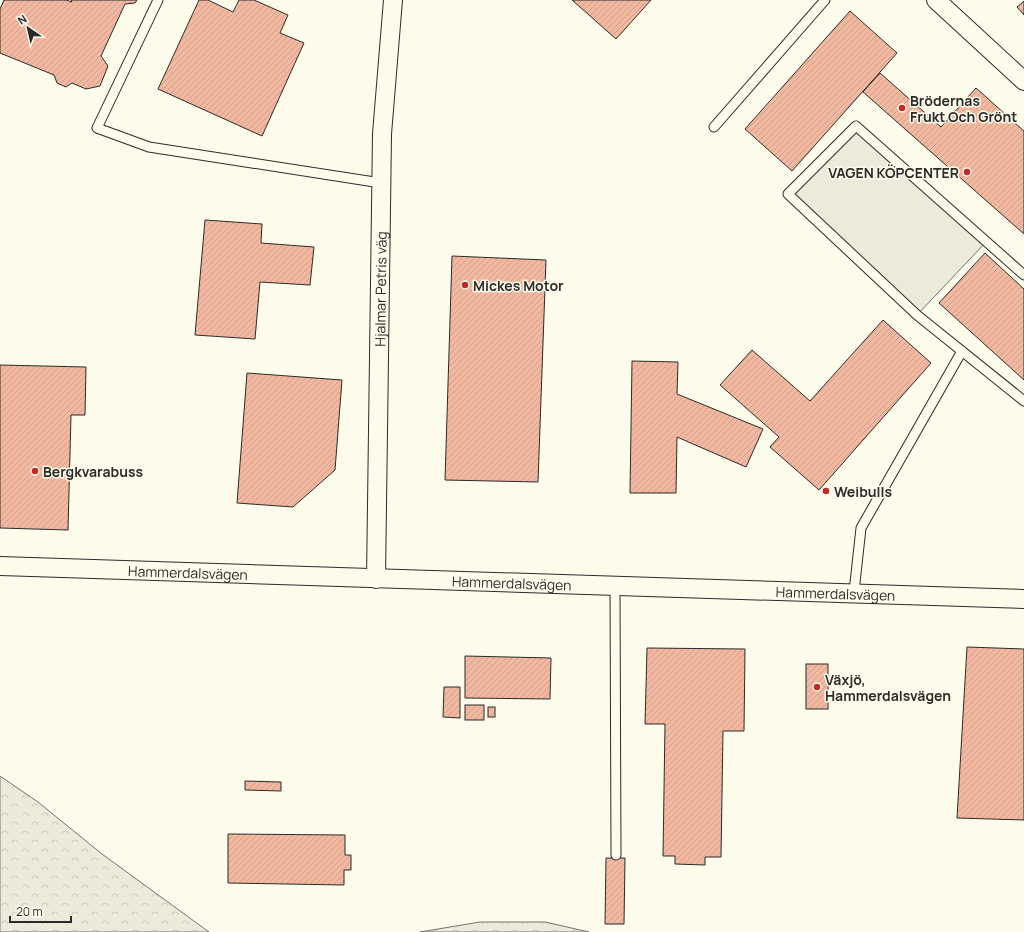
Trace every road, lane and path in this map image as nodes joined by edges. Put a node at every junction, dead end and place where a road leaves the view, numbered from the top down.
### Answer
1 (158, 0) edge
2 (393, 0) edge
3 (825, 0) edge
4 (936, 0) edge
5 (1024, 81) edge
6 (714, 127) dead end
7 (381, 184) junction
8 (1024, 275) edge
9 (962, 351) junction
10 (1024, 402) edge
11 (0, 566) edge
12 (376, 579) junction
13 (615, 586) junction
14 (854, 592) junction
15 (1024, 599) edge
16 (616, 855) dead end

1 - 7 lane
2 - 7 street, Hjalmar Petris väg
3 - 6 lane
4 - 5 street
7 - 12 street, Hjalmar Petris väg
8 - 9 lane
9 - 10 lane
9 - 14 lane
11 - 12 street, Hammerdalsvägen
12 - 13 street, Hammerdalsvägen
13 - 14 street, Hammerdalsvägen
13 - 16 lane
14 - 15 street, Hammerdalsvägen

